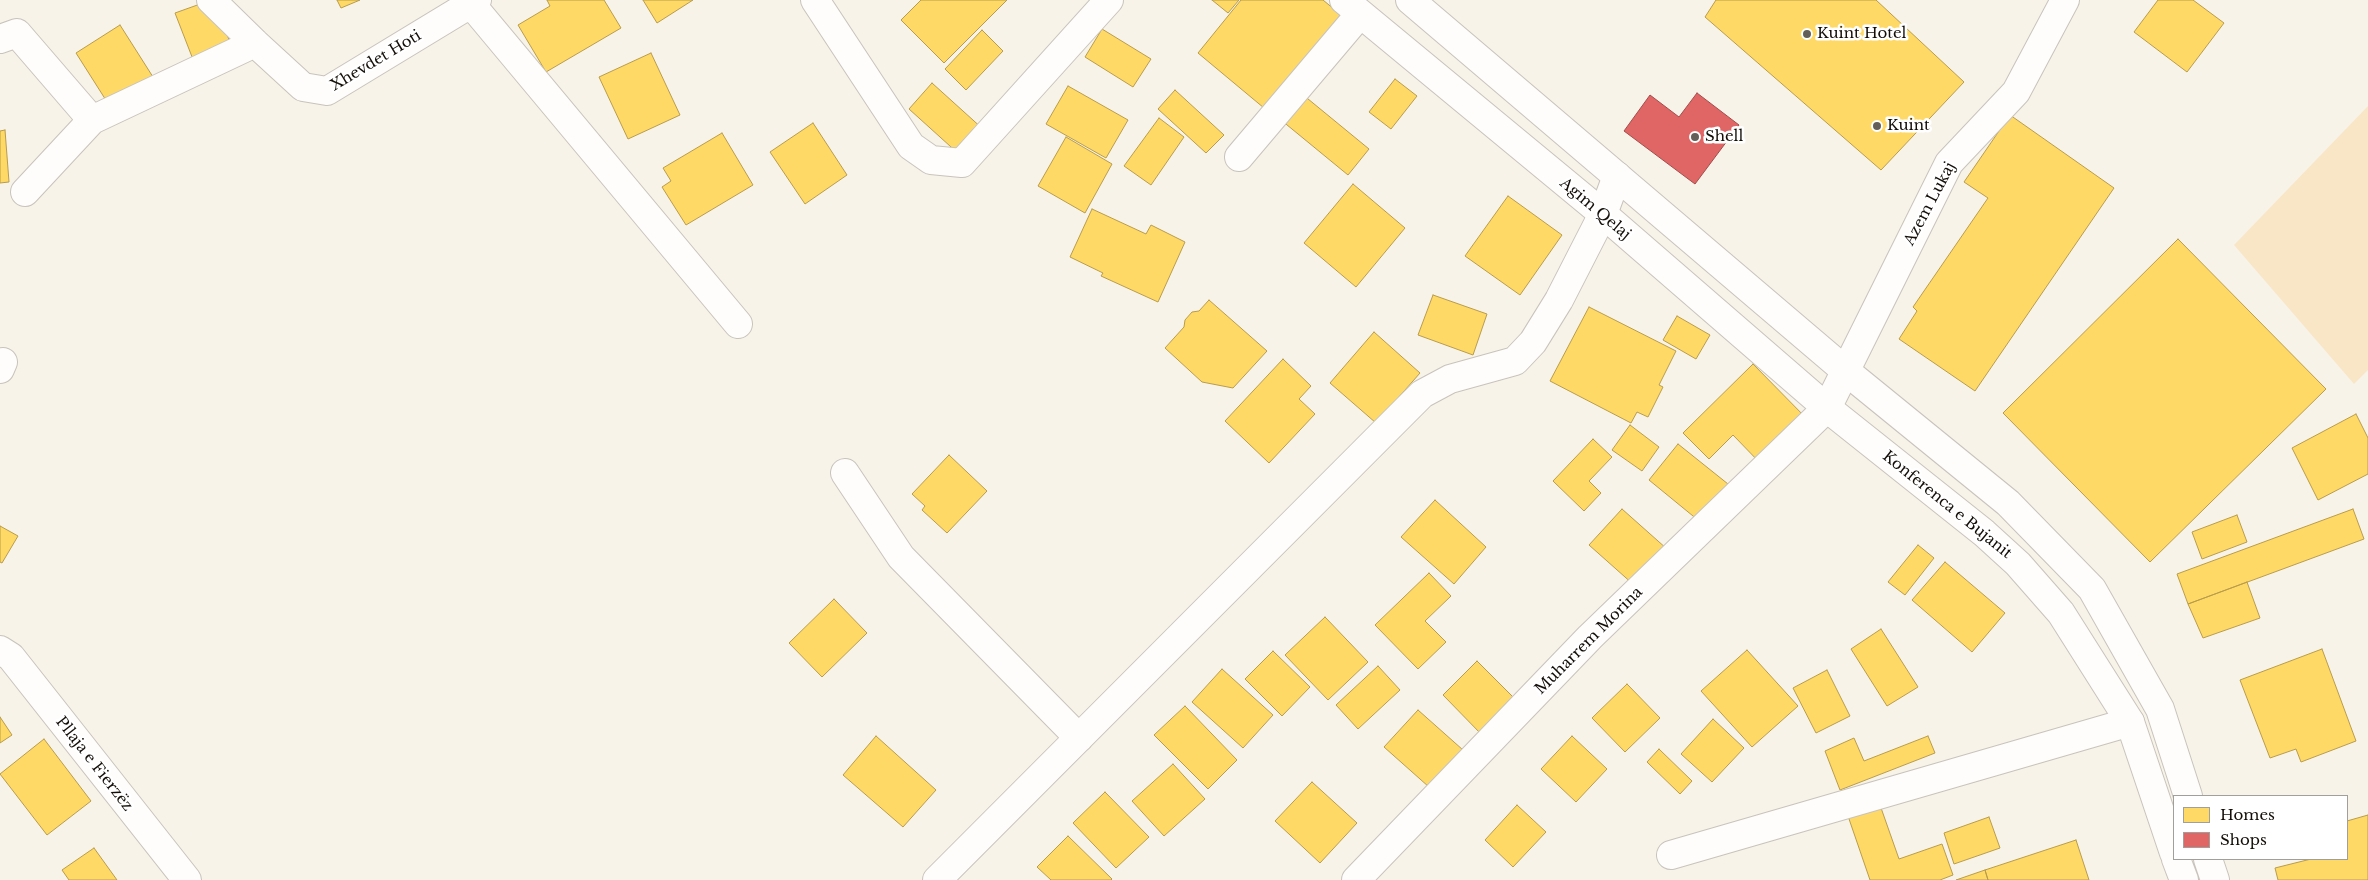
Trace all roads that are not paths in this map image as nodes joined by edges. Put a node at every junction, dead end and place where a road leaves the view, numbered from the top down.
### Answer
1 (211, 0) edge
2 (815, 0) edge
3 (1109, 0) edge
4 (1410, 0) edge
5 (2065, 0) edge
6 (474, 2) edge
7 (1352, 7) edge
8 (0, 39) edge
9 (254, 44) junction
10 (92, 120) junction
11 (1239, 157) dead end
12 (1617, 176) junction
13 (25, 192) dead end
14 (1603, 214) junction
15 (738, 324) dead end
16 (1847, 372) junction
17 (1827, 408) junction
18 (845, 473) dead end
19 (0, 650) edge
20 (2130, 722) junction
21 (1079, 738) junction
22 (2188, 795) edge
23 (2173, 850) edge
24 (1671, 855) dead end
25 (2176, 860) edge
26 (2208, 860) edge
27 (187, 880) edge
28 (937, 880) edge
29 (1356, 880) edge
30 (2184, 880) edge
31 (2215, 880) edge

1 - 9 street, Xhevdet Hoti
2 - 3 street
4 - 12 street
5 - 16 street, Azem Lukaj
6 - 9 street, Xhevdet Hoti
6 - 15 street
7 - 11 street, Agim Qelaj
7 - 14 street, Agim Qelaj
8 - 10 street
9 - 10 street
10 - 13 street
12 - 14 street
12 - 16 street
14 - 17 street, Agim Qelaj
14 - 21 street
16 - 17 street, Azem Lukaj
16 - 22 street
17 - 20 street, Konferenca e Bujanit
17 - 29 street, Muharrem Morina
18 - 21 street
19 - 27 street, Pllaja e Fierzëz
20 - 23 street, Konferenca e Bujanit
20 - 24 street
21 - 28 street
25 - 30 street
26 - 31 street

